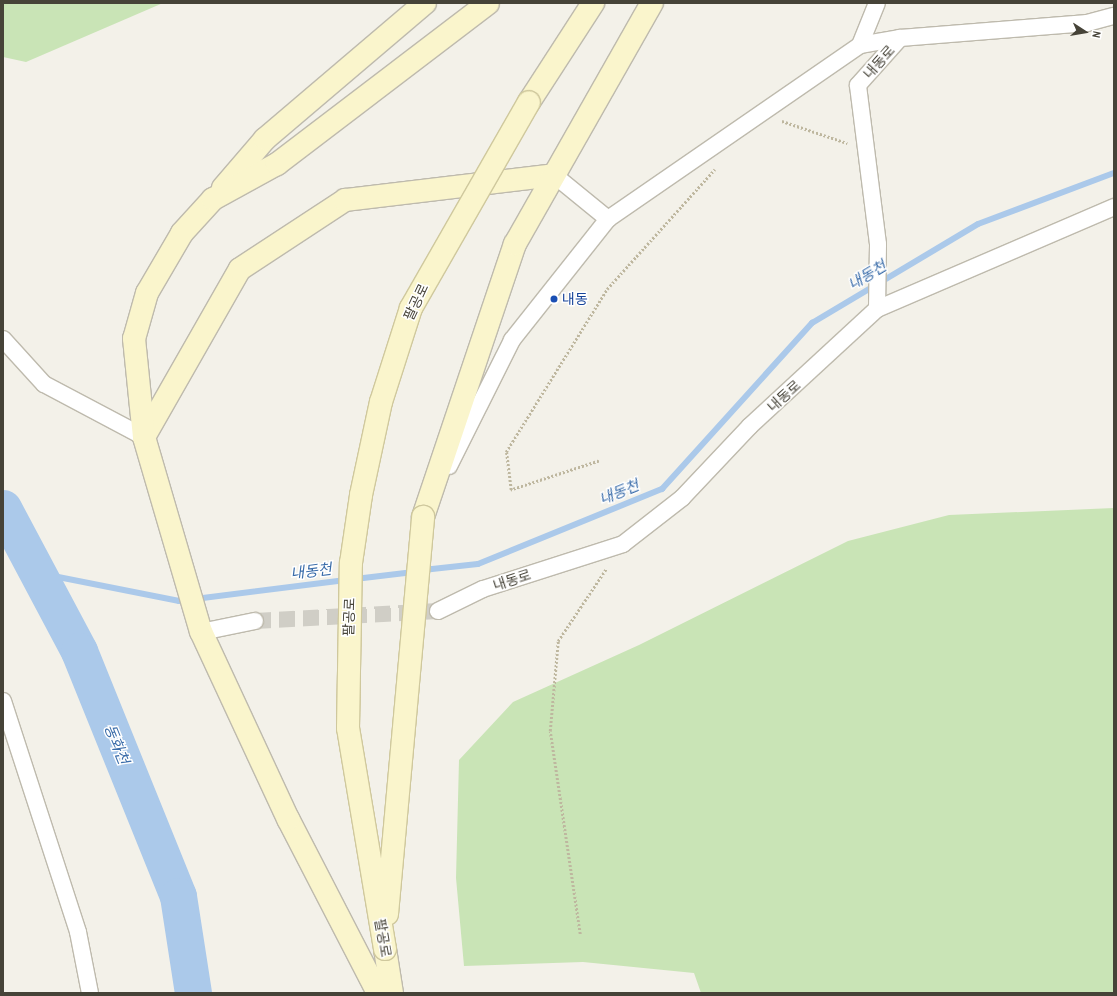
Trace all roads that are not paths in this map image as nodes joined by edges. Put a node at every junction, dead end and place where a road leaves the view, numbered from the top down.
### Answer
1 (425, 3) edge
2 (488, 3) edge
3 (593, 3) edge
4 (652, 3) edge
5 (877, 3) edge
6 (1114, 16) edge
7 (900, 38) junction
8 (860, 45) junction
9 (554, 175) junction
10 (213, 199) junction
11 (1114, 208) edge
12 (608, 219) junction
13 (877, 309) junction
14 (3, 339) edge
15 (144, 436) junction
16 (423, 517) junction
17 (438, 611) tunnel mouth
18 (255, 621) tunnel mouth
19 (201, 632) junction
20 (3, 701) edge
21 (385, 949) junction
22 (90, 993) edge
23 (378, 993) edge
24 (392, 993) edge

1 - 10 main road
2 - 10 main road
3 - 21 main road, 팔공로, bridge
4 - 9 main road
5 - 8 street, 내동로
6 - 7 street, 내동로
7 - 8 street, 내동로
7 - 13 street, 내동로
8 - 12 street, 내동로
9 - 12 street
9 - 15 main road
9 - 16 main road
10 - 15 main road
11 - 13 street
12 - 16 street, 내동로
13 - 17 street, 내동로
14 - 15 street
15 - 19 main road
16 - 21 main road, bridge
18 - 19 street
19 - 23 main road
20 - 22 street
21 - 24 main road, 팔공로

